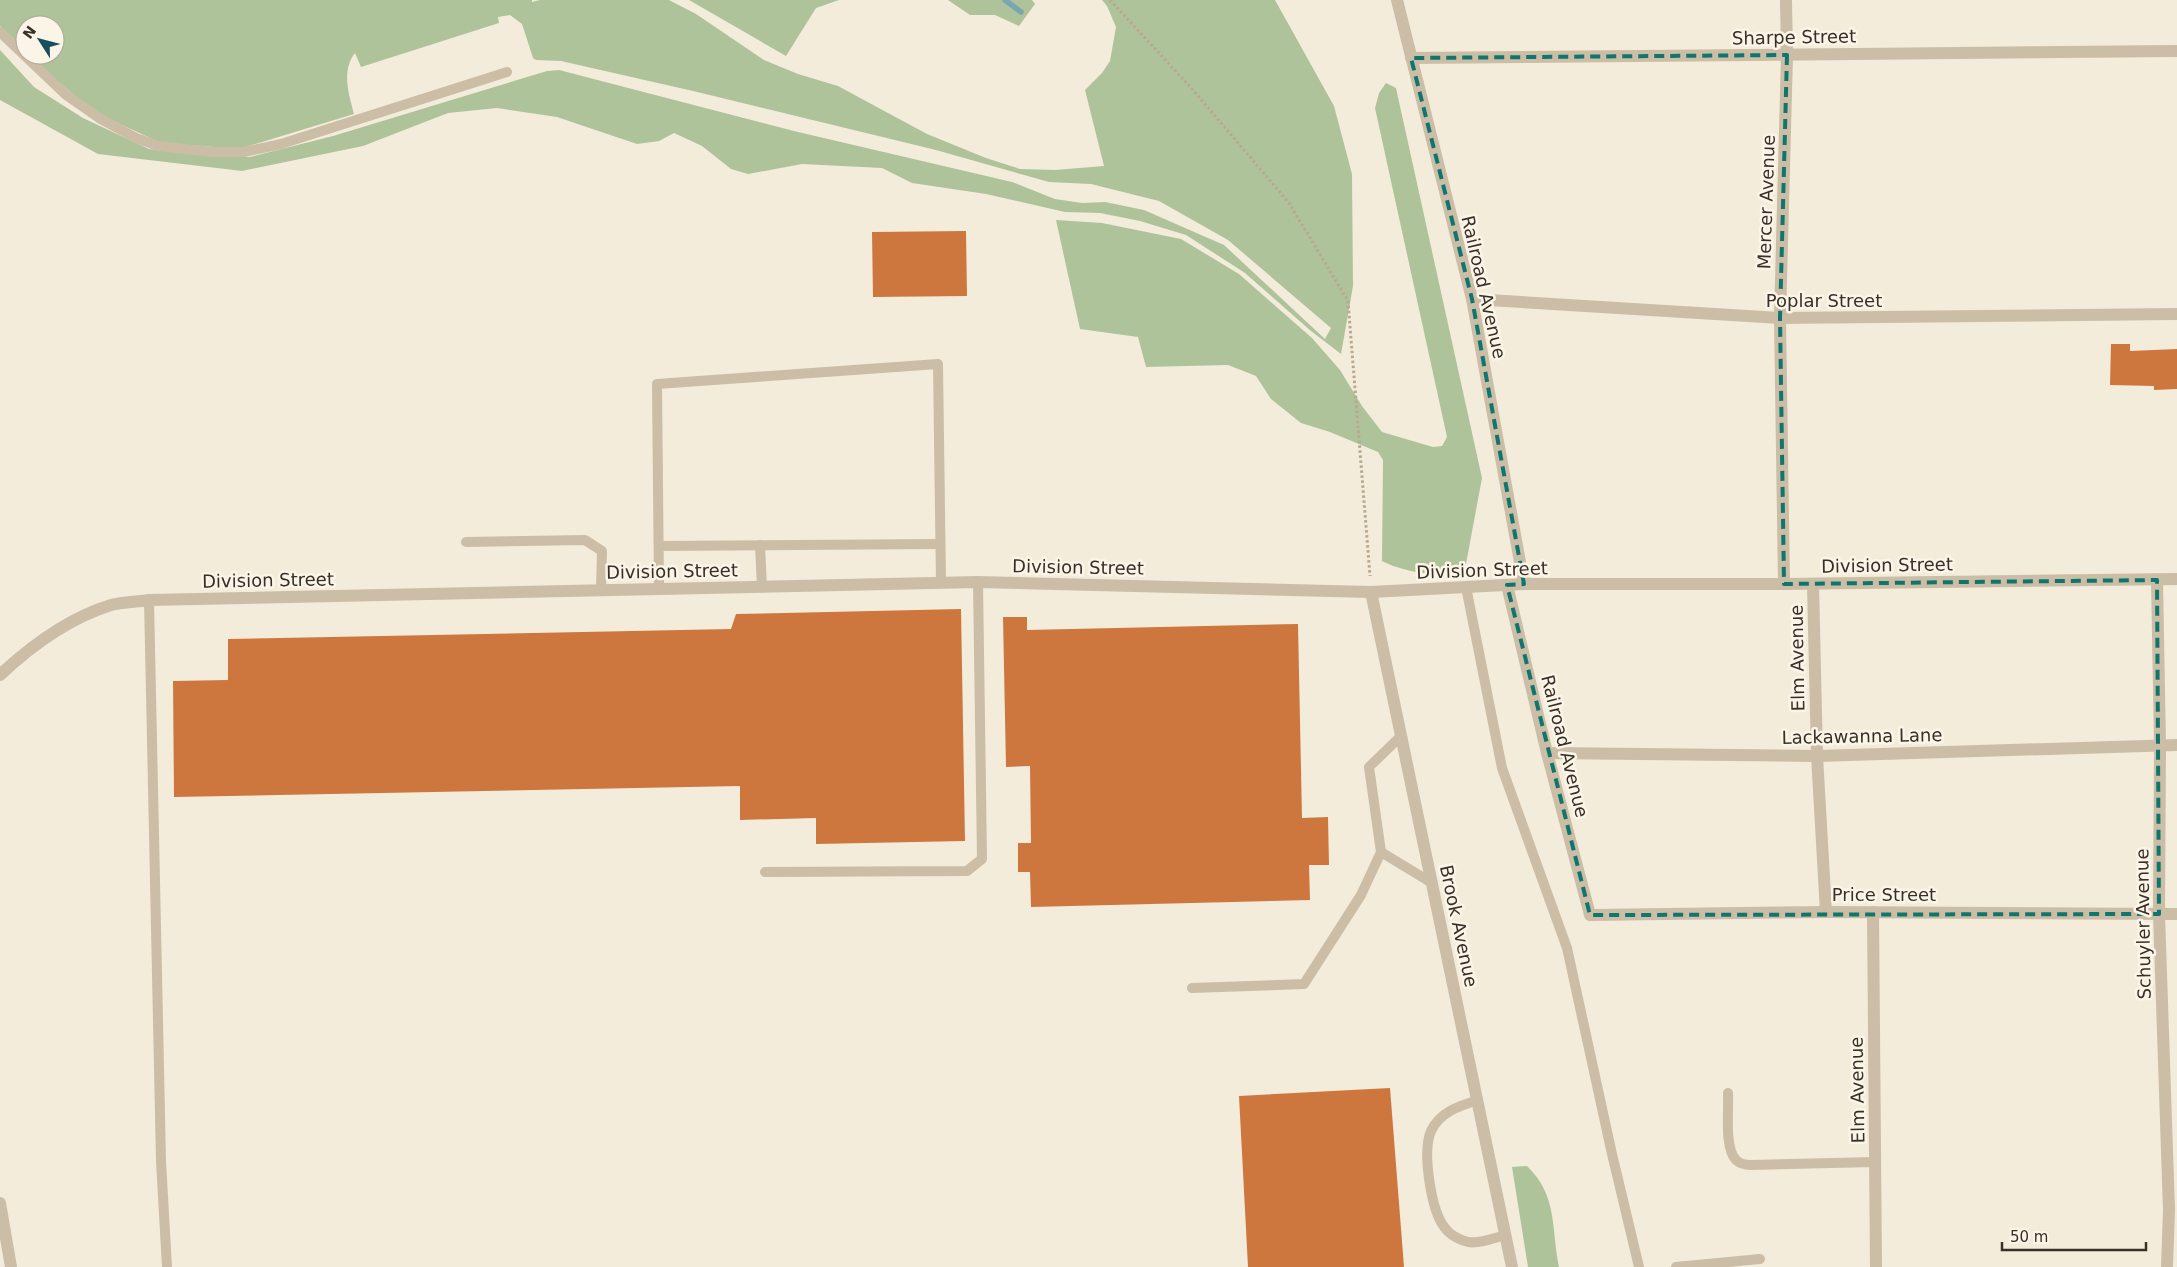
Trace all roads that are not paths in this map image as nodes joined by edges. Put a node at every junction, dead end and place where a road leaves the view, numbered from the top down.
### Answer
1 (1397, 0) edge
2 (1786, 0) edge
3 (0, 32) edge
4 (2177, 51) edge
5 (1787, 55) junction
6 (1411, 58) junction
7 (507, 72) dead end
8 (1472, 299) junction
9 (2177, 314) edge
10 (1780, 318) junction
11 (466, 542) dead end
12 (940, 544) junction
13 (760, 545) junction
14 (659, 546) junction
15 (2157, 580) junction
16 (2177, 580) edge
17 (978, 582) junction
18 (941, 583) junction
19 (1524, 584) junction
20 (1784, 584) junction
21 (1813, 584) junction
22 (1507, 585) junction
23 (762, 587) junction
24 (1466, 587) junction
25 (659, 589) junction
26 (601, 590) junction
27 (1371, 592) junction
28 (150, 600) junction
29 (0, 675) edge
30 (1401, 736) junction
31 (2160, 745) junction
32 (2177, 745) edge
33 (1547, 753) junction
34 (1817, 756) junction
35 (1381, 852) junction
36 (764, 872) dead end
37 (1432, 883) junction
38 (1826, 912) junction
39 (1873, 912) junction
40 (2159, 914) junction
41 (2177, 914) edge
42 (1590, 915) joint
43 (1192, 988) dead end
44 (1728, 1093) dead end
45 (1478, 1100) junction
46 (1875, 1162) junction
47 (0, 1203) edge
48 (2173, 1210) edge
49 (1506, 1235) junction
50 (1760, 1259) dead end
51 (11, 1267) edge
52 (167, 1267) edge
53 (1512, 1267) edge
54 (1639, 1267) edge
55 (1676, 1267) edge
56 (1876, 1267) edge
57 (2167, 1267) edge

1 - 6 street, Railroad Avenue
2 - 5 street, Mercer Avenue
3 - 7 lane
4 - 5 street, Sharpe Street
5 - 6 street, Sharpe Street
5 - 10 street, Mercer Avenue
6 - 8 street, Railroad Avenue
8 - 10 street, Poplar Street
8 - 19 street, Railroad Avenue
9 - 10 street, Poplar Street
10 - 20 street, Mercer Avenue
11 - 26 lane
12 - 13 lane
12 - 14 lane
12 - 18 lane
13 - 14 lane
13 - 23 lane
14 - 25 lane
15 - 16 street, Division Street
15 - 21 street, Division Street
15 - 31 street, Schuyler Avenue
17 - 18 street, Division Street
17 - 27 street, Division Street
17 - 36 lane
18 - 23 street, Division Street
19 - 20 street, Division Street
19 - 22 street, Division Street
20 - 21 street, Division Street
21 - 34 street, Elm Avenue
22 - 24 street, Division Street
22 - 33 street, Railroad Avenue
23 - 25 street, Division Street
24 - 27 street, Division Street
24 - 54 lane
25 - 26 street, Division Street
26 - 28 street, Division Street
27 - 30 street, Brook Avenue
28 - 29 street, Division Street
28 - 52 lane
30 - 35 lane
30 - 37 street, Brook Avenue
31 - 32 street, Lackawanna Lane
31 - 34 street, Lackawanna Lane
31 - 40 street, Schuyler Avenue
33 - 34 street, Lackawanna Lane
33 - 42 street, Railroad Avenue
34 - 38 street, Elm Avenue
35 - 37 lane
35 - 43 lane
37 - 45 street, Brook Avenue
38 - 39 street, Price Street
38 - 42 street, Price Street
39 - 40 street, Price Street
39 - 46 street, Elm Avenue
40 - 41 street, Price Street
40 - 48 street, Schuyler Avenue
44 - 46 lane
45 - 49 street, Brook Avenue
45 - 49 lane
46 - 56 street, Elm Avenue
47 - 51 street
48 - 57 street, Schuyler Avenue
49 - 53 street, Brook Avenue
50 - 55 lane

